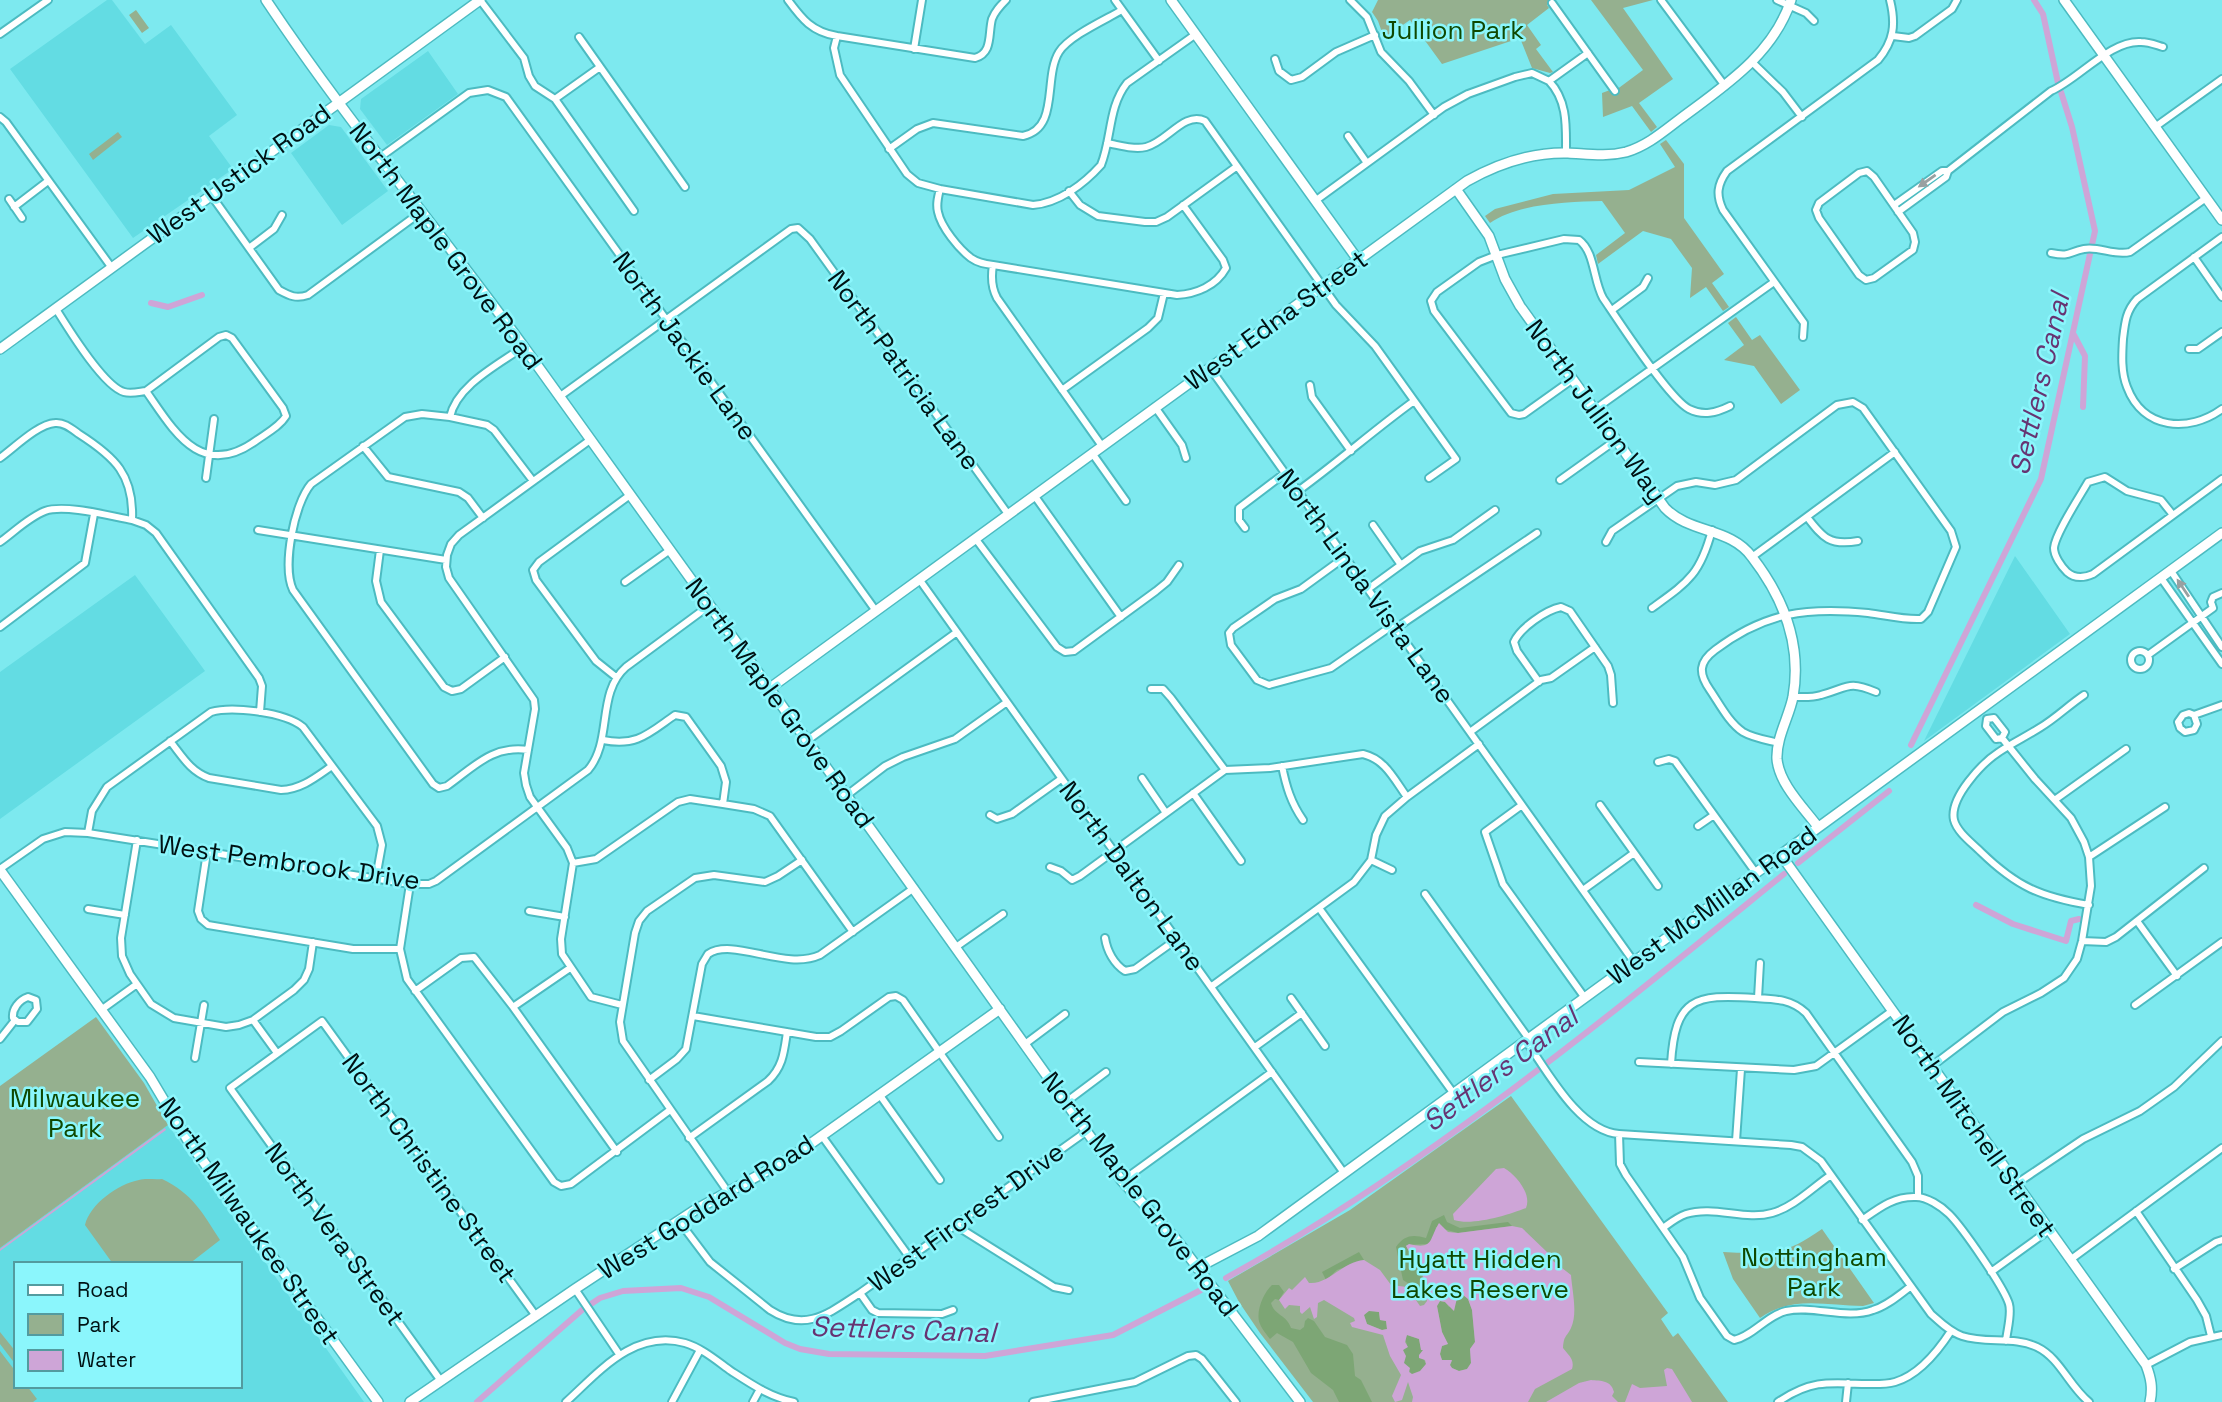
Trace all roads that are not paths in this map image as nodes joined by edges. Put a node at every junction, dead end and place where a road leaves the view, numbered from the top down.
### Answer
1 (48, 0) edge
2 (266, 0) edge
3 (480, 0) edge
4 (788, 0) edge
5 (922, 0) edge
6 (1006, 0) edge
7 (1115, 0) edge
8 (1171, 0) edge
9 (1350, 0) edge
10 (1661, 0) edge
11 (1777, 0) edge
12 (1890, 0) edge
13 (1958, 0) edge
14 (2069, 2) edge
15 (1552, 3) dead end
16 (1790, 3) edge
17 (1122, 10) junction
18 (1814, 21) dead end
19 (0, 34) edge
20 (1196, 34) junction
21 (1375, 35) junction
22 (837, 36) junction
23 (1893, 36) junction
24 (579, 37) dead end
25 (2163, 47) dead end
26 (914, 49) junction
27 (1588, 53) junction
28 (2104, 56) junction
29 (1275, 59) dead end
30 (1158, 61) junction
31 (1752, 62) junction
32 (600, 67) junction
33 (2222, 79) edge
34 (1549, 81) junction
35 (1724, 86) junction
36 (1615, 90) dead end
37 (555, 99) junction
38 (337, 102) junction
39 (1434, 115) junction
40 (0, 117) edge
41 (1802, 117) junction
42 (2155, 127) junction
43 (1348, 136) dead end
44 (1107, 143) junction
45 (889, 149) junction
46 (1566, 153) junction
47 (379, 158) junction
48 (1367, 163) junction
49 (1237, 167) junction
50 (48, 181) junction
51 (685, 187) dead end
52 (940, 189) junction
53 (1456, 189) junction
54 (1069, 191) junction
55 (211, 195) junction
56 (2206, 198) junction
57 (9, 199) dead end
58 (1315, 201) junction
59 (1183, 205) junction
60 (13, 206) junction
61 (1896, 208) junction
62 (634, 211) dead end
63 (421, 212) junction
64 (282, 215) dead end
65 (22, 218) dead end
66 (2222, 220) edge
67 (2222, 237) edge
68 (249, 248) junction
69 (2051, 253) dead end
70 (1497, 255) junction
71 (2194, 257) junction
72 (1358, 260) junction
73 (993, 265) junction
74 (112, 268) junction
75 (1648, 278) dead end
76 (1774, 282) junction
77 (1322, 286) junction
78 (1164, 293) junction
79 (2222, 297) edge
80 (56, 309) junction
81 (1612, 310) junction
82 (666, 319) junction
83 (2222, 332) edge
84 (1803, 337) dead end
85 (523, 347) junction
86 (0, 349) edge
87 (2189, 349) dead end
88 (1210, 368) junction
89 (1654, 368) junction
90 (1573, 379) junction
91 (1310, 384) dead end
92 (1062, 390) junction
93 (146, 391) junction
94 (559, 397) junction
95 (1414, 401) junction
96 (1730, 406) dead end
97 (1155, 407) junction
98 (2222, 409) edge
99 (1594, 410) junction
100 (450, 417) junction
101 (214, 419) dead end
102 (590, 440) junction
103 (1616, 440) junction
104 (363, 446) junction
105 (1102, 446) junction
106 (1351, 451) junction
107 (1895, 452) junction
108 (210, 453) junction
109 (1092, 453) junction
110 (0, 457) edge
111 (1186, 458) dead end
112 (1285, 473) junction
113 (206, 478) dead end
114 (1429, 478) dead end
115 (2222, 479) edge
116 (1560, 480) dead end
117 (533, 481) junction
118 (1298, 491) junction
119 (630, 495) junction
120 (1034, 495) junction
121 (1658, 498) junction
122 (1126, 501) dead end
123 (1494, 510) dead end
124 (94, 514) junction
125 (1008, 514) junction
126 (2173, 515) junction
127 (1807, 517) junction
128 (483, 518) junction
129 (132, 520) junction
130 (1373, 525) dead end
131 (1245, 528) dead end
132 (258, 530) dead end
133 (1712, 530) junction
134 (1537, 533) dead end
135 (2222, 533) edge
136 (293, 536) junction
137 (975, 538) junction
138 (1858, 541) dead end
139 (0, 542) edge
140 (1606, 542) dead end
141 (380, 550) junction
142 (670, 550) junction
143 (1345, 557) junction
144 (1752, 557) junction
145 (446, 560) junction
146 (1179, 565) dead end
147 (1401, 565) junction
148 (2171, 571) junction
149 (2161, 578) junction
150 (919, 579) junction
151 (625, 582) dead end
152 (1368, 589) junction
153 (2222, 593) edge
154 (710, 605) junction
155 (1652, 608) dead end
156 (2213, 608) junction
157 (876, 611) junction
158 (2221, 612) edge
159 (1786, 615) junction
160 (1121, 617) junction
161 (2202, 617) junction
162 (2193, 623) junction
163 (0, 627) edge
164 (1394, 627) junction
165 (957, 632) junction
166 (1595, 647) junction
167 (2222, 647) edge
168 (2148, 655) dead end
169 (505, 657) junction
170 (2222, 664) edge
171 (616, 677) junction
172 (1539, 682) junction
173 (771, 688) junction
174 (1151, 689) dead end
175 (1876, 692) dead end
176 (2084, 695) dead end
177 (1793, 697) junction
178 (1007, 702) junction
179 (1613, 703) dead end
180 (2222, 705) edge
181 (1981, 710) junction
182 (260, 712) junction
183 (2194, 715) dead end
184 (1987, 719) junction
185 (1470, 732) junction
186 (2003, 738) junction
187 (603, 740) junction
188 (808, 740) junction
189 (170, 741) junction
190 (1779, 743) junction
191 (1479, 744) junction
192 (2009, 747) junction
193 (2126, 749) dead end
194 (527, 750) junction
195 (1658, 762) dead end
196 (332, 766) junction
197 (1282, 766) junction
198 (1225, 770) junction
199 (1142, 778) dead end
200 (1062, 779) junction
201 (1192, 793) junction
202 (847, 795) junction
203 (1407, 797) junction
204 (2056, 799) junction
205 (723, 804) junction
206 (1522, 805) junction
207 (1600, 805) dead end
208 (2165, 807) dead end
209 (538, 808) junction
210 (1166, 813) junction
211 (990, 815) dead end
212 (1714, 815) junction
213 (1303, 820) dead end
214 (1698, 826) dead end
215 (1818, 827) junction
216 (88, 832) junction
217 (137, 841) junction
218 (1113, 851) junction
219 (208, 852) junction
220 (1634, 853) junction
221 (1781, 855) junction
222 (2089, 857) junction
223 (802, 860) junction
224 (1371, 860) junction
225 (1241, 861) dead end
226 (573, 863) junction
227 (1050, 867) dead end
228 (2204, 868) dead end
229 (0, 869) edge
230 (1392, 870) dead end
231 (1756, 873) junction
232 (376, 878) junction
233 (410, 884) junction
234 (1658, 886) dead end
235 (914, 888) junction
236 (1583, 890) junction
237 (1425, 894) dead end
238 (2089, 905) junction
239 (1319, 908) junction
240 (88, 909) dead end
241 (528, 911) dead end
242 (1003, 914) dead end
243 (125, 915) junction
244 (565, 917) junction
245 (2137, 921) junction
246 (853, 932) junction
247 (1105, 938) dead end
248 (1177, 939) junction
249 (2082, 941) junction
250 (313, 942) junction
251 (2222, 942) edge
252 (956, 947) junction
253 (400, 949) junction
254 (1634, 962) junction
255 (1760, 962) dead end
256 (570, 968) junction
257 (2177, 976) junction
258 (137, 984) junction
259 (1212, 986) junction
260 (415, 991) junction
261 (1291, 998) dead end
262 (1585, 998) junction
263 (1758, 998) junction
264 (204, 1005) dead end
265 (622, 1005) junction
266 (2135, 1005) dead end
267 (513, 1007) junction
268 (1000, 1009) junction
269 (102, 1010) junction
270 (1892, 1011) junction
271 (1301, 1013) junction
272 (1065, 1014) dead end
273 (693, 1016) junction
274 (15, 1020) junction
275 (253, 1020) junction
276 (201, 1022) junction
277 (787, 1032) junction
278 (0, 1039) edge
279 (1528, 1040) junction
280 (2222, 1041) edge
281 (1025, 1044) junction
282 (1325, 1046) dead end
283 (1255, 1047) junction
284 (938, 1052) junction
285 (277, 1053) junction
286 (1833, 1054) junction
287 (195, 1058) dead end
288 (1639, 1062) dead end
289 (1671, 1064) junction
290 (1932, 1066) junction
291 (1741, 1069) junction
292 (1106, 1072) dead end
293 (1272, 1072) junction
294 (649, 1080) junction
295 (879, 1094) junction
296 (1454, 1094) junction
297 (1066, 1102) junction
298 (670, 1110) junction
299 (1087, 1131) junction
300 (1619, 1134) junction
301 (822, 1136) junction
302 (999, 1137) dead end
303 (690, 1138) junction
304 (1736, 1141) junction
305 (2222, 1148) edge
306 (617, 1152) junction
307 (1344, 1173) junction
308 (1831, 1175) junction
309 (940, 1180) dead end
310 (1122, 1181) junction
311 (2015, 1184) junction
312 (728, 1192) junction
313 (1918, 1197) junction
314 (2136, 1212) junction
315 (1862, 1220) junction
316 (679, 1221) junction
317 (955, 1225) junction
318 (1663, 1228) junction
319 (2049, 1230) junction
320 (2222, 1240) edge
321 (910, 1258) junction
322 (2070, 1260) junction
323 (1197, 1268) junction
324 (2174, 1269) junction
325 (1991, 1272) junction
326 (1910, 1287) junction
327 (575, 1289) junction
328 (1069, 1290) dead end
329 (860, 1293) junction
330 (953, 1310) dead end
331 (536, 1316) junction
332 (1951, 1331) junction
333 (2222, 1335) edge
334 (2211, 1336) junction
335 (2006, 1341) junction
336 (700, 1350) junction
337 (619, 1354) junction
338 (2146, 1365) junction
339 (441, 1381) junction
340 (1848, 1383) junction
341 (760, 1389) junction
342 (378, 1402) edge
343 (410, 1402) edge
344 (566, 1402) edge
345 (672, 1402) edge
346 (753, 1402) edge
347 (794, 1402) edge
348 (1033, 1402) edge
349 (1236, 1402) edge
350 (1300, 1402) edge
351 (1778, 1402) edge
352 (1846, 1402) edge
353 (2088, 1402) edge
354 (2150, 1402) edge

1 - 19 street
2 - 38 street, North Maple Grove Road
3 - 37 street
3 - 38 street, West Ustick Road
4 - 22 street
5 - 26 street
6 - 26 street
7 - 17 street
8 - 20 street
9 - 21 street
10 - 35 street
11 - 16 street
12 - 23 street
13 - 23 street
14 - 28 street
15 - 27 street
16 - 18 street
16 - 31 street, West Edna Street
17 - 30 street
17 - 45 street
20 - 30 street
20 - 58 street
21 - 29 street
21 - 39 street
22 - 26 street
22 - 45 street
23 - 41 street
24 - 32 street
25 - 28 street
27 - 34 street
27 - 36 street
28 - 42 street
28 - 61 street
30 - 44 street
31 - 35 street, West Edna Street
31 - 41 street
32 - 37 street
32 - 51 street
33 - 42 street
34 - 39 street
34 - 46 street
35 - 46 street, West Edna Street
37 - 62 street
38 - 47 street, North Maple Grove Road
38 - 55 street, West Ustick Road
39 - 48 street
40 - 50 street
41 - 76 street
42 - 56 street
43 - 48 street
44 - 49 street
44 - 54 street
45 - 52 street
46 - 53 street, West Edna Street
47 - 63 street, North Maple Grove Road
47 - 82 street, North Jackie Lane
48 - 58 street
49 - 59 street
49 - 77 street
50 - 60 street
50 - 74 street
52 - 54 street
52 - 73 street
53 - 70 street, North Jullion Way
53 - 72 street, West Edna Street
54 - 59 street
55 - 68 street
55 - 74 street, West Ustick Road
56 - 66 street
56 - 69 street
57 - 60 street
58 - 72 street
59 - 78 street
60 - 65 street
61 - 61 street
63 - 68 street
63 - 85 street, North Maple Grove Road
64 - 68 street
67 - 71 street
70 - 81 street
70 - 90 street, North Jullion Way
70 - 90 street
71 - 79 street
71 - 98 street
72 - 77 street, West Edna Street
73 - 78 street
73 - 92 street
74 - 80 street, West Ustick Road
75 - 81 street
76 - 84 street
76 - 89 street
77 - 88 street, West Edna Street
77 - 95 street
78 - 92 street
80 - 86 street, West Ustick Road
80 - 93 street
81 - 89 street
82 - 94 street
82 - 125 street, North Patricia Lane
82 - 157 street, North Jackie Lane
83 - 87 street
85 - 94 street, North Maple Grove Road
85 - 100 street
88 - 97 street, West Edna Street
88 - 112 street, North Linda Vista Lane
89 - 96 street
89 - 99 street
90 - 99 street, North Jullion Way
91 - 106 street
92 - 105 street
93 - 108 street
93 - 108 street
94 - 102 street, North Maple Grove Road
95 - 106 street
95 - 114 street
97 - 105 street, West Edna Street
97 - 111 street
99 - 103 street, North Jullion Way
100 - 104 street
100 - 117 street
101 - 108 street
102 - 117 street
102 - 119 street, North Maple Grove Road
103 - 116 street
103 - 121 street, North Jullion Way
104 - 128 street
104 - 136 street
105 - 109 street, West Edna Street
106 - 118 street
107 - 121 street
107 - 127 street
107 - 159 street
108 - 113 street
109 - 120 street, West Edna Street
109 - 122 street
110 - 129 street
112 - 118 street, North Linda Vista Lane
112 - 131 street
115 - 126 street
117 - 128 street
118 - 143 street, North Linda Vista Lane
119 - 142 street, North Maple Grove Road
119 - 171 street
120 - 125 street, West Edna Street
120 - 160 street
121 - 133 street, North Jullion Way
121 - 140 street
123 - 147 street
124 - 129 street
124 - 139 street
124 - 163 street
125 - 137 street, West Edna Street
126 - 126 street
127 - 138 street
127 - 144 street
128 - 145 street
129 - 182 street
130 - 147 street
132 - 136 street
133 - 144 street, North Jullion Way
133 - 155 street
134 - 164 street
135 - 148 street, West McMillan Road
136 - 141 street
136 - 194 street
137 - 150 street, West Edna Street
137 - 160 street
141 - 145 street
141 - 169 street
142 - 151 street
142 - 154 street, North Maple Grove Road
143 - 152 street, North Linda Vista Lane
143 - 164 street
144 - 159 street, North Jullion Way
145 - 169 street
146 - 160 street
147 - 152 street
148 - 149 street, West McMillan Road
161 -> 148 street
149 - 162 street
149 - 181 street, West McMillan Road
150 - 157 street, West Edna Street
150 - 165 street, North Dalton Lane
152 - 164 street, North Linda Vista Lane
153 - 156 street
154 - 171 street
154 - 173 street, North Maple Grove Road
156 - 158 street
156 - 161 street
157 - 173 street, West Edna Street
159 - 177 street, North Jullion Way
159 - 190 street
161 - 162 street
161 - 167 street
162 - 168 street
162 - 170 street
164 - 185 street, North Linda Vista Lane
165 - 178 street, North Dalton Lane
165 - 188 street
166 - 172 street
166 - 172 street
166 - 179 street
169 - 194 street
171 - 187 street, West Pembrook Drive
172 - 185 street
173 - 188 street, North Maple Grove Road
174 - 198 street
175 - 177 street
176 - 192 street
177 - 190 street, North Jullion Way
178 - 200 street, North Dalton Lane
178 - 202 street
180 - 183 street
181 - 184 street
181 - 215 street, West McMillan Road
182 - 189 street
182 - 196 street
184 - 186 street
184 - 186 street
185 - 191 street, North Linda Vista Lane
186 - 192 street
187 - 205 street
187 - 209 street, West Pembrook Drive
188 - 202 street, North Maple Grove Road
189 - 196 street
189 - 216 street
190 - 215 street, North Jullion Way
191 - 203 street
191 - 206 street, North Linda Vista Lane
192 - 204 street
192 - 238 street
193 - 204 street
194 - 209 street
195 - 212 street
196 - 232 street
197 - 198 street
197 - 203 street
197 - 213 street
198 - 201 street
199 - 210 street
200 - 211 street
200 - 218 street, North Dalton Lane
201 - 210 street
201 - 225 street
202 - 235 street, North Maple Grove Road
203 - 224 street
204 - 222 street
205 - 223 street
205 - 226 street
206 - 236 street, North Linda Vista Lane
206 - 262 street
207 - 220 street
208 - 222 street
209 - 226 street
209 - 233 street, West Pembrook Drive
210 - 218 street
212 - 214 street
212 - 231 street
215 - 221 street, West McMillan Road
216 - 217 street, West Pembrook Drive
216 - 229 street, West Pembrook Drive
217 - 219 street, West Pembrook Drive
217 - 243 street
218 - 227 street
218 - 248 street, North Dalton Lane
219 - 232 street, West Pembrook Drive
219 - 250 street
220 - 234 street
220 - 236 street
221 - 231 street, West McMillan Road
221 - 270 street, North Mitchell Street
222 - 238 street
223 - 246 street
223 - 265 street
224 - 230 street
224 - 239 street
226 - 244 street
228 - 245 street
229 - 269 street, North Milwaukee Street
231 - 254 street, West McMillan Road
232 - 233 street, West Pembrook Drive
233 - 253 street
235 - 246 street
235 - 252 street, North Maple Grove Road
236 - 254 street, North Linda Vista Lane
237 - 279 street
238 - 249 street
239 - 259 street
239 - 296 street
240 - 243 street
241 - 244 street
242 - 252 street
243 - 258 street
244 - 256 street
245 - 249 street
245 - 257 street
246 - 273 street
247 - 248 street
248 - 259 street, North Dalton Lane
249 - 290 street
250 - 253 street
250 - 275 street
251 - 257 street
252 - 268 street, North Maple Grove Road
253 - 260 street
254 - 262 street, West McMillan Road
255 - 263 street
256 - 265 street
256 - 267 street
257 - 266 street
258 - 269 street
258 - 276 street
259 - 283 street, North Dalton Lane
260 - 267 street
260 - 306 street
261 - 271 street
262 - 279 street, West McMillan Road
263 - 286 street
263 - 289 street
264 - 276 street
265 - 294 street
267 - 306 street
268 - 281 street, North Maple Grove Road
268 - 284 street, West Goddard Road
269 - 342 street, North Milwaukee Street
270 - 286 street
270 - 290 street, North Mitchell Street
271 - 282 street
271 - 283 street
272 - 281 street
273 - 277 street
273 - 294 street
274 - 274 street
274 - 278 street
275 - 276 street
275 - 285 street
276 - 287 street
277 - 284 street
277 - 303 street
279 - 296 street, West McMillan Road
279 - 300 street
280 - 311 street
281 - 297 street, North Maple Grove Road
283 - 293 street, North Dalton Lane
284 - 295 street, West Goddard Road
284 - 302 street
285 - 331 street, North Christine Street
285 - 339 street, North Vera Street
286 - 291 street
286 - 313 street
288 - 289 street
289 - 291 street
290 - 311 street, North Mitchell Street
291 - 304 street
292 - 297 street
293 - 307 street, North Dalton Lane
293 - 310 street
294 - 298 street
295 - 301 street, West Goddard Road
295 - 309 street
296 - 307 street, West McMillan Road
297 - 299 street, North Maple Grove Road
298 - 303 street
298 - 306 street
299 - 310 street, North Maple Grove Road
299 - 317 street, West Fircrest Drive
300 - 304 street
300 - 318 street
301 - 312 street, West Goddard Road
301 - 321 street
303 - 312 street
304 - 308 street
305 - 314 street
307 - 323 street, West McMillan Road
308 - 315 street
308 - 318 street
310 - 323 street, North Maple Grove Road
311 - 319 street, North Mitchell Street
312 - 316 street, West Goddard Road
313 - 315 street
313 - 325 street
314 - 322 street
314 - 324 street
315 - 326 street
316 - 327 street, West Goddard Road
316 - 329 street, West Fircrest Drive
317 - 321 street, West Fircrest Drive
317 - 328 street
318 - 326 street
319 - 322 street, North Mitchell Street
319 - 325 street
320 - 324 street
321 - 329 street, West Fircrest Drive
322 - 338 street, North Mitchell Street
323 - 350 street, North Maple Grove Road
324 - 334 street
325 - 335 street
326 - 332 street
327 - 331 street, West Goddard Road
327 - 337 street
329 - 330 street
331 - 339 street, West Goddard Road
332 - 335 street
332 - 340 street
333 - 334 street
334 - 338 street
335 - 353 street
336 - 337 street
336 - 341 street
336 - 345 street
337 - 344 street
338 - 354 street, North Mitchell Street
339 - 343 street, West Goddard Road
340 - 351 street
340 - 352 street
341 - 346 street
341 - 347 street
348 - 349 street

